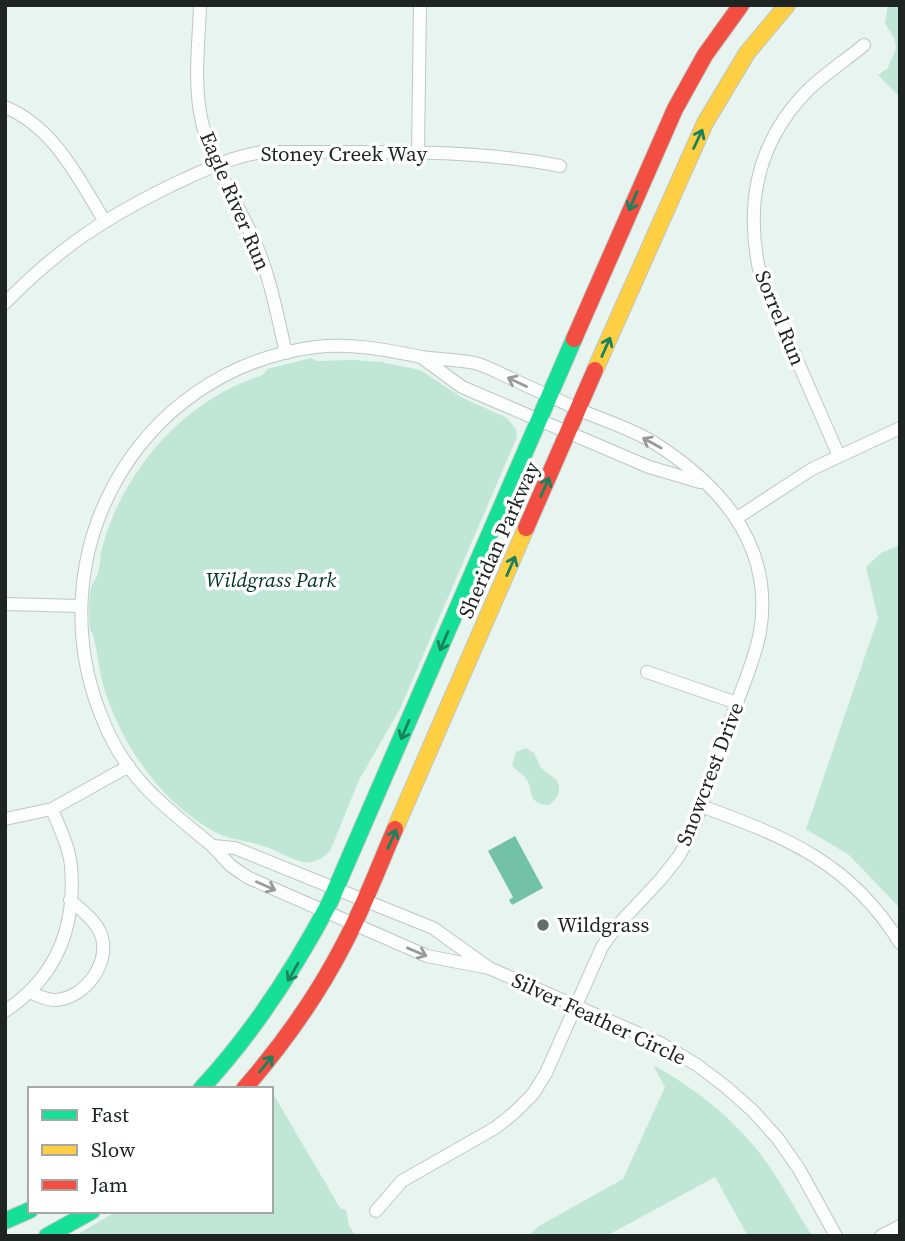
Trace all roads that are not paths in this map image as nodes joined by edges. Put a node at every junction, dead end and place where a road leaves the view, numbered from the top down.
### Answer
1 (200, 5) edge
2 (420, 5) edge
3 (741, 5) edge
4 (787, 5) edge
5 (864, 45) dead end
6 (5, 107) edge
7 (418, 153) junction
8 (218, 163) junction
9 (560, 166) dead end
10 (104, 220) junction
11 (5, 303) edge
12 (286, 353) junction
13 (421, 356) junction
14 (549, 396) junction
15 (579, 410) junction
16 (539, 421) junction
17 (900, 428) edge
18 (569, 433) junction
19 (839, 456) junction
20 (706, 484) junction
21 (737, 518) junction
22 (5, 604) edge
23 (80, 606) junction
24 (648, 672) dead end
25 (737, 703) junction
26 (129, 766) junction
27 (701, 806) junction
28 (52, 809) junction
29 (5, 818) edge
30 (213, 846) junction
31 (336, 890) junction
32 (70, 900) junction
33 (365, 902) junction
34 (326, 912) junction
35 (355, 924) junction
36 (900, 943) edge
37 (489, 968) junction
38 (29, 992) junction
39 (576, 1006) junction
40 (5, 1011) edge
41 (203, 1087) edge
42 (245, 1087) edge
43 (28, 1211) edge
44 (376, 1211) dead end
45 (88, 1213) edge
46 (5, 1221) edge
47 (900, 1226) edge
48 (47, 1236) edge
49 (836, 1236) edge
50 (881, 1236) edge

1 - 8 street, Eagle River Run
2 - 7 street
3 -> 14 main road, Sheridan Parkway
15 -> 4 main road, Sheridan Parkway
5 - 19 street, Sorrel Run
6 - 10 street
7 - 8 street, Stoney Creek Way
7 - 9 street, Stoney Creek Way
8 - 10 street, Stoney Creek Way
8 - 12 street, Eagle River Run
10 - 11 street, Stoney Creek Way
12 - 13 street, Snowcrest Drive
12 - 23 street, Snowcrest Drive
14 -> 13 street, Snowcrest Drive
13 - 16 street, Snowcrest Drive
14 - 15 street, Snowcrest Drive
14 - 16 main road, Sheridan Parkway
15 - 18 main road, Sheridan Parkway
20 -> 15 street, Snowcrest Drive
16 - 18 street, Snowcrest Drive
16 -> 31 main road, Sheridan Parkway
17 - 19 street
18 - 20 street, Snowcrest Drive
33 -> 18 main road, Sheridan Parkway
19 - 21 street
20 - 21 street, Snowcrest Drive
21 - 25 street, Snowcrest Drive
22 - 23 street
23 - 26 street, Silver Feather Circle
24 - 25 street
25 - 27 street, Snowcrest Drive
26 - 28 street
26 - 30 street, Silver Feather Circle
27 - 36 street
27 - 39 street, Snowcrest Drive
28 - 29 street
28 - 32 street
30 - 31 street, Silver Feather Circle
30 -> 34 street, Silver Feather Circle
31 - 33 street, Silver Feather Circle
31 - 34 main road, Sheridan Parkway
32 - 38 street
32 - 38 street
33 - 35 main road, Sheridan Parkway
33 - 37 street, Silver Feather Circle
34 - 35 street, Silver Feather Circle
34 -> 41 main road, Sheridan Parkway
35 -> 37 street, Silver Feather Circle
42 -> 35 main road, Sheridan Parkway
37 - 39 street, Silver Feather Circle
38 - 40 street
39 - 44 street, Snowcrest Drive
39 - 49 street, Silver Feather Circle
43 - 46 main road
45 - 48 main road
47 - 50 street

